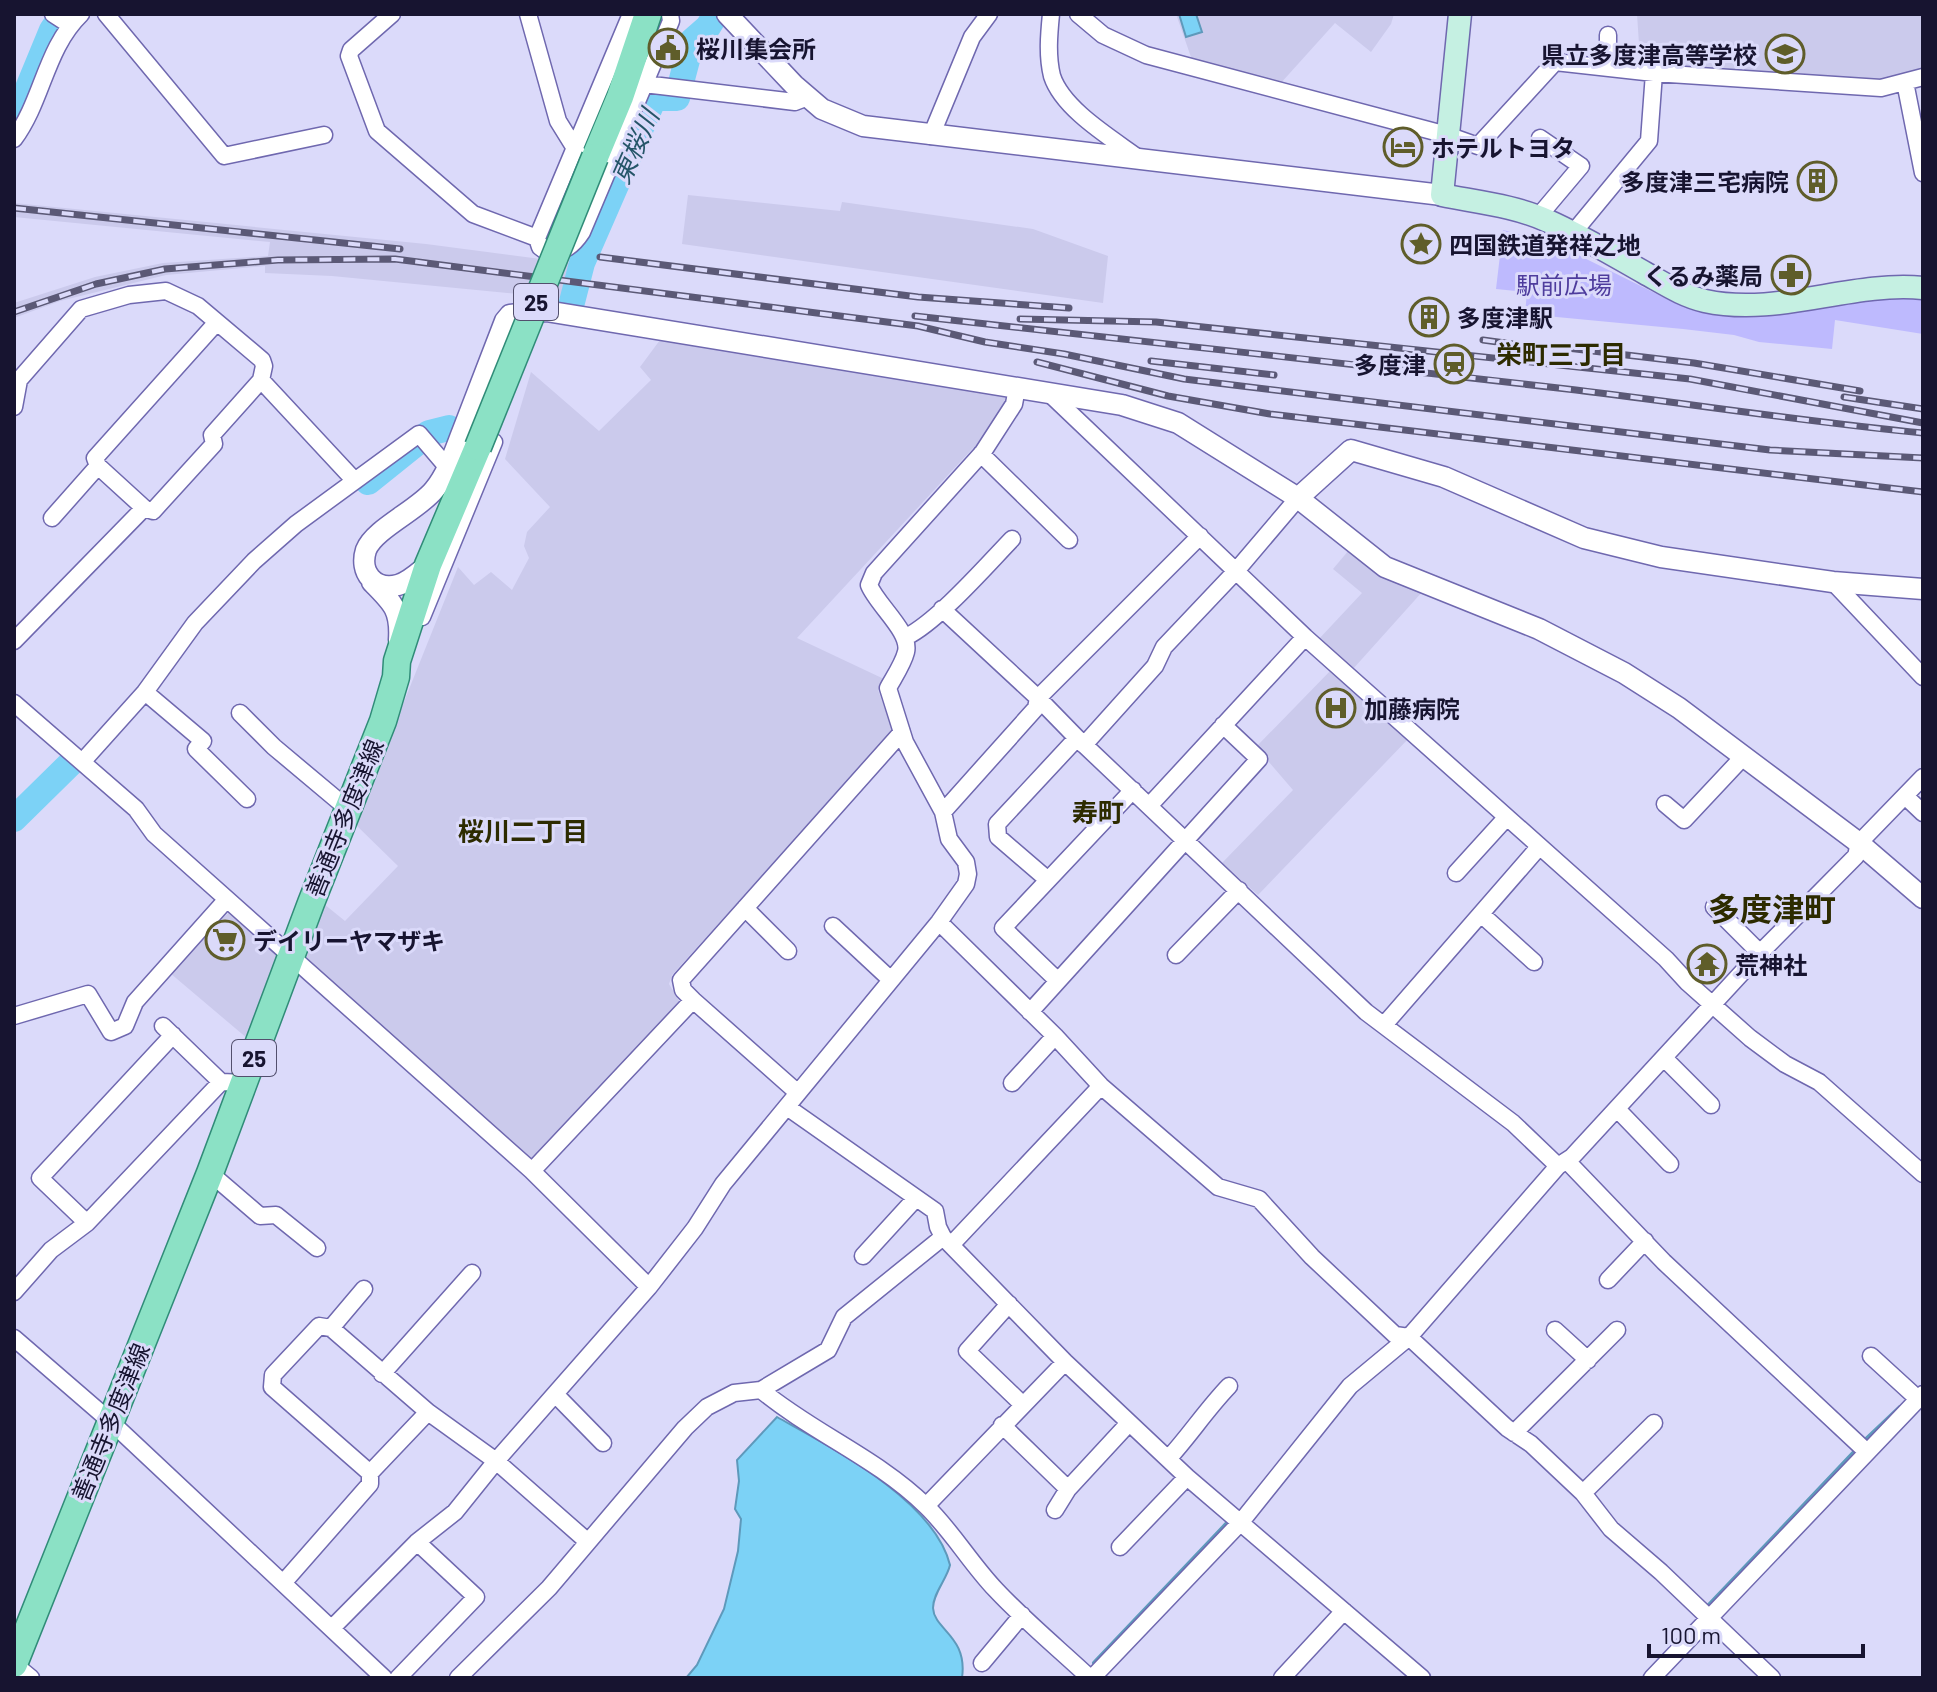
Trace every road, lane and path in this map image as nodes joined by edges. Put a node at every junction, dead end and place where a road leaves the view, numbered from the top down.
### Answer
1 (106, 14) edge
2 (392, 14) edge
3 (528, 14) edge
4 (631, 14) edge
5 (648, 14) edge
6 (670, 14) edge
7 (989, 14) edge
8 (1051, 14) edge
9 (1078, 14) edge
10 (1460, 14) edge
11 (64, 18) edge
12 (731, 18) edge
13 (1608, 35) dead end
14 (1608, 68) junction
15 (1654, 73) junction
16 (1923, 77) edge
17 (1905, 82) junction
18 (644, 84) junction
19 (808, 97) junction
20 (324, 135) dead end
21 (1447, 135) junction
22 (931, 136) junction
23 (1540, 138) dead end
24 (14, 139) edge
25 (586, 153) junction
26 (1142, 160) junction
27 (1923, 173) edge
28 (1442, 195) junction
29 (1538, 217) junction
30 (1573, 233) junction
31 (537, 238) junction
32 (1923, 288) edge
33 (546, 311) junction
34 (217, 322) junction
35 (261, 380) junction
36 (1017, 388) junction
37 (1049, 393) junction
38 (14, 407) edge
39 (981, 454) junction
40 (98, 466) junction
41 (448, 468) junction
42 (355, 481) junction
43 (1298, 498) junction
44 (144, 508) junction
45 (52, 518) dead end
46 (1200, 536) junction
47 (1012, 539) dead end
48 (1069, 540) dead end
49 (428, 565) junction
50 (1236, 571) junction
51 (372, 582) junction
52 (1833, 582) junction
53 (1923, 589) edge
54 (942, 609) junction
55 (906, 637) junction
56 (1305, 637) junction
57 (14, 641) edge
58 (396, 669) junction
59 (1923, 677) edge
60 (145, 692) junction
61 (1038, 698) junction
62 (14, 703) edge
63 (240, 713) dead end
64 (1223, 725) junction
65 (902, 732) junction
66 (1080, 741) junction
67 (1744, 756) junction
68 (83, 761) junction
69 (1923, 777) edge
70 (1133, 790) junction
71 (1905, 796) junction
72 (247, 799) dead end
73 (1665, 804) dead end
74 (1149, 806) junction
75 (348, 809) junction
76 (943, 812) junction
77 (1923, 813) edge
78 (1506, 818) junction
79 (1185, 840) junction
80 (1859, 843) junction
81 (1539, 847) junction
82 (1456, 873) dead end
83 (1048, 880) junction
84 (1239, 890) junction
85 (1923, 898) edge
86 (227, 899) junction
87 (1714, 907) dead end
88 (745, 908) junction
89 (1481, 914) junction
90 (939, 922) junction
91 (833, 926) dead end
92 (788, 951) dead end
93 (1760, 953) junction
94 (1176, 955) dead end
95 (293, 957) junction
96 (1534, 962) dead end
97 (891, 980) junction
98 (1058, 981) junction
99 (693, 1000) junction
100 (1714, 1005) junction
101 (1030, 1012) junction
102 (14, 1016) edge
103 (1384, 1025) junction
104 (1055, 1036) junction
105 (1664, 1058) junction
106 (233, 1082) junction
107 (1012, 1083) dead end
108 (1101, 1086) junction
109 (798, 1093) junction
110 (1711, 1105) dead end
111 (787, 1107) junction
112 (1617, 1109) junction
113 (1562, 1164) junction
114 (1670, 1164) dead end
115 (532, 1171) junction
116 (210, 1173) junction
117 (1923, 1174) edge
118 (916, 1198) junction
119 (87, 1223) junction
120 (947, 1241) junction
121 (1645, 1241) junction
122 (317, 1248) dead end
123 (863, 1256) dead end
124 (472, 1273) dead end
125 (1608, 1280) dead end
126 (649, 1287) junction
127 (364, 1289) dead end
128 (14, 1292) edge
129 (1009, 1304) junction
130 (331, 1328) junction
131 (1555, 1330) dead end
132 (1617, 1330) dead end
133 (1409, 1337) junction
134 (14, 1338) edge
135 (1871, 1356) dead end
136 (1588, 1360) junction
137 (1065, 1362) junction
138 (382, 1374) junction
139 (1229, 1386) dead end
140 (761, 1390) junction
141 (555, 1394) junction
142 (1917, 1395) edge
143 (1022, 1404) junction
144 (428, 1412) junction
145 (110, 1421) junction
146 (1129, 1423) junction
147 (1654, 1423) dead end
148 (1002, 1425) junction
149 (1514, 1433) junction
150 (603, 1443) dead end
151 (1867, 1452) junction
152 (1168, 1459) junction
153 (496, 1461) junction
154 (370, 1473) junction
155 (1187, 1477) junction
156 (1068, 1489) junction
157 (1583, 1493) junction
158 (926, 1506) junction
159 (1055, 1510) dead end
160 (1241, 1522) junction
161 (417, 1542) junction
162 (588, 1542) junction
163 (1120, 1547) dead end
164 (284, 1582) junction
165 (1344, 1611) junction
166 (1022, 1615) junction
167 (1709, 1617) junction
168 (333, 1627) junction
169 (15, 1657) edge
170 (982, 1663) dead end
171 (373, 1674) edge
172 (31, 1678) edge
173 (398, 1678) edge
174 (458, 1678) edge
175 (1091, 1678) edge
176 (1282, 1678) edge
177 (1422, 1678) edge
178 (1652, 1678) edge
179 (1772, 1678) edge

1 - 20 street
2 - 31 street
3 - 25 street
4 - 25 street
5 - 25 main road, 善通寺多度津線 / 25
6 - 18 street
7 - 22 street
8 - 26 street
9 - 21 street
10 - 21 main road
11 - 24 street
12 - 19 street
13 - 14 street
14 - 15 street
14 - 21 street
15 - 17 street
15 - 30 street
16 - 17 street
17 - 27 street
18 - 19 street
18 - 31 street
19 - 22 street
21 - 28 main road
22 - 26 street
23 - 29 street
25 - 31 street
25 - 49 main road, 善通寺多度津線 / 25, bridge
26 - 28 street
28 - 29 main road
29 - 30 main road
30 - 32 main road
33 - 36 street
33 - 41 street
33 - 58 street
34 - 35 street
34 - 38 street
34 - 40 street
35 - 42 street
35 - 44 street
36 - 37 street
36 - 39 street
37 - 43 street
37 - 46 street
39 - 48 street
39 - 55 street
40 - 44 street
40 - 45 street
41 - 42 street
41 - 51 street
42 - 60 street
43 - 50 street
43 - 52 street
43 - 67 street
44 - 57 street
46 - 50 street
46 - 61 street
47 - 54 street
49 - 51 street
49 - 58 main road, 善通寺多度津線 / 25
50 - 56 street
50 - 66 street
51 - 58 street
52 - 53 street
52 - 59 street
54 - 55 street
54 - 61 street
55 - 65 street
56 - 64 street
56 - 78 street
58 - 75 main road, 善通寺多度津線 / 25
60 - 68 street
60 - 72 street
61 - 66 street
61 - 76 street
62 - 68 street
63 - 75 street
64 - 74 street
64 - 79 street
65 - 76 street
65 - 88 street
66 - 70 street
66 - 83 street
67 - 73 street
67 - 80 street
68 - 86 street
69 - 71 street
70 - 74 street
70 - 83 street
71 - 77 street
71 - 80 street
74 - 79 street
75 - 95 main road, 善通寺多度津線 / 25
76 - 90 street
78 - 81 street
78 - 82 street
79 - 84 street
79 - 98 street
80 - 85 street
80 - 93 street
81 - 89 street
81 - 100 street
83 - 98 street
84 - 94 street
84 - 103 street
86 - 95 street
86 - 102 street
87 - 93 street
88 - 92 street
88 - 99 street
89 - 96 street
89 - 103 street
90 - 97 street
90 - 101 street
91 - 97 street
93 - 100 street
95 - 106 main road, 善通寺多度津線 / 25
95 - 115 street
97 - 109 street
98 - 101 street
99 - 109 street
99 - 115 street
100 - 105 street
100 - 117 street
101 - 104 street
103 - 113 street
104 - 107 street
104 - 108 street
105 - 110 street
105 - 112 street
106 - 116 main road, 善通寺多度津線 / 25
106 - 119 street
106 - 119 street
108 - 120 street
108 - 133 street
109 - 111 street
111 - 118 street
111 - 126 street
112 - 113 street
112 - 114 street
113 - 121 street
113 - 133 street
115 - 126 street
116 - 122 street
116 - 145 main road, 善通寺多度津線 / 25
118 - 120 street
118 - 123 street
119 - 128 street
120 - 129 street
120 - 140 street
121 - 125 street
121 - 151 street
124 - 138 street
126 - 141 street
127 - 130 street
129 - 137 street
129 - 143 street
130 - 138 street
130 - 154 street
131 - 136 street
132 - 136 street
133 - 149 street
133 - 160 street
134 - 145 street
135 - 142 street
136 - 149 street
137 - 143 street
137 - 146 street
138 - 144 street
139 - 152 street
140 - 158 street
140 - 162 street
141 - 150 street
141 - 153 street
142 - 151 street
143 - 148 street
144 - 153 street
144 - 154 street
145 - 164 street
145 - 169 main road, 善通寺多度津線 / 25
146 - 152 street
146 - 156 street
147 - 157 street
148 - 156 street
148 - 158 street
149 - 157 street
151 - 167 street
152 - 155 street
153 - 161 street
153 - 162 street
154 - 164 street
155 - 160 street
155 - 163 street
156 - 159 street
157 - 167 street
158 - 166 street
160 - 165 street
160 - 175 street
161 - 168 street
161 - 173 street
162 - 174 street
164 - 168 street
165 - 176 street
165 - 177 street
166 - 170 street
166 - 175 street
167 - 178 street
167 - 179 street
168 - 171 street
169 - 172 street

